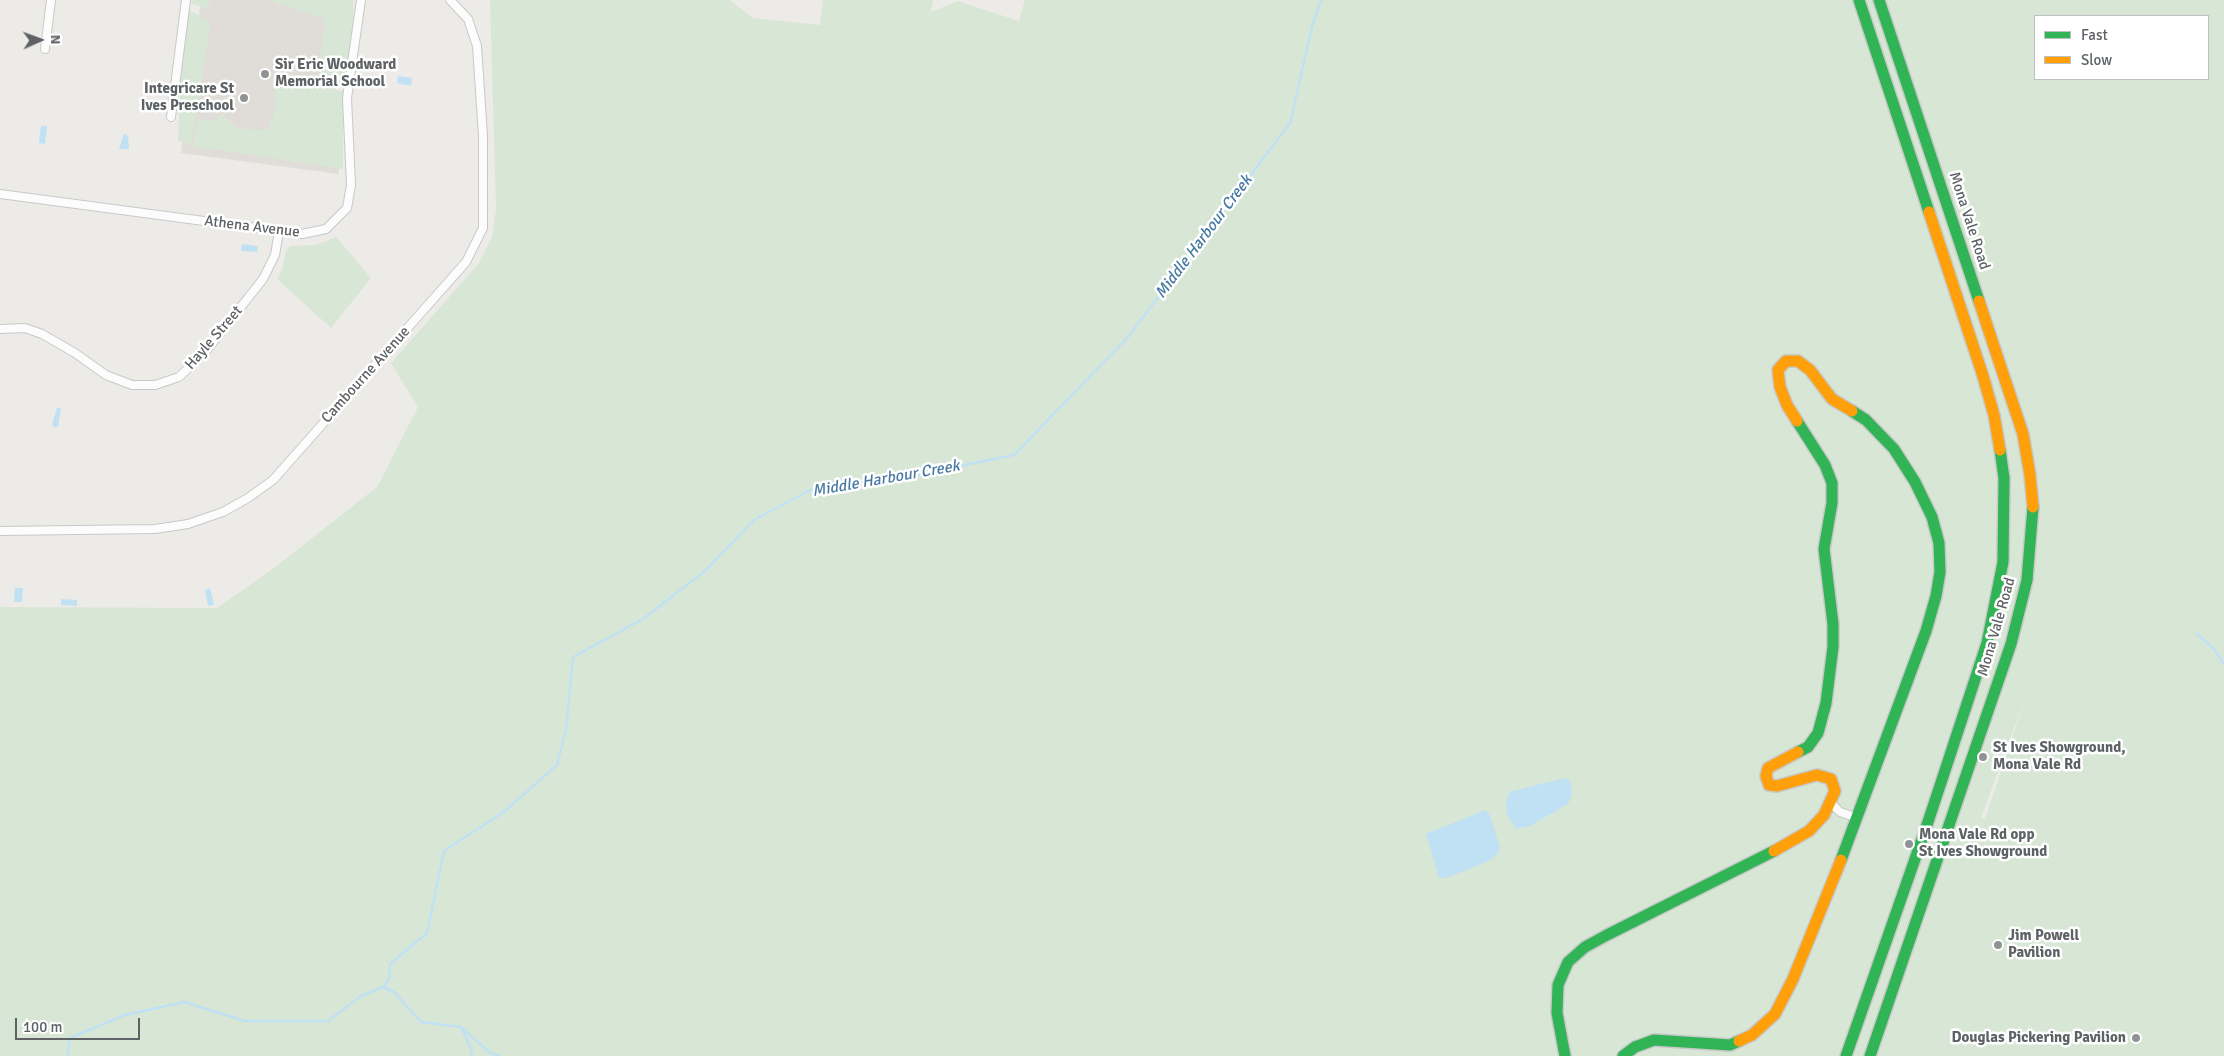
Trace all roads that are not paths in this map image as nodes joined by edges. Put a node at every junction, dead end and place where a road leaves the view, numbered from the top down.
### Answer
1 (51, 0) edge
2 (186, 0) edge
3 (361, 0) edge
4 (450, 0) edge
5 (1859, 0) edge
6 (1879, 0) edge
7 (45, 49) dead end
8 (171, 117) dead end
9 (0, 194) edge
10 (279, 231) junction
11 (0, 329) edge
12 (0, 531) edge
13 (1831, 803) junction
14 (1858, 818) junction
15 (1565, 1056) edge
16 (1623, 1056) edge
17 (1846, 1056) edge
18 (1870, 1056) edge

1 - 7 street
2 - 8 street
3 - 10 street, Athena Avenue
4 - 12 street, Cambourne Avenue
5 - 17 main road, Mona Vale Road
6 - 18 main road, Mona Vale Road
9 - 10 street, Athena Avenue
10 - 11 street, Hayle Street
13 - 14 street
13 - 14 main road
13 - 15 main road
14 - 16 main road

